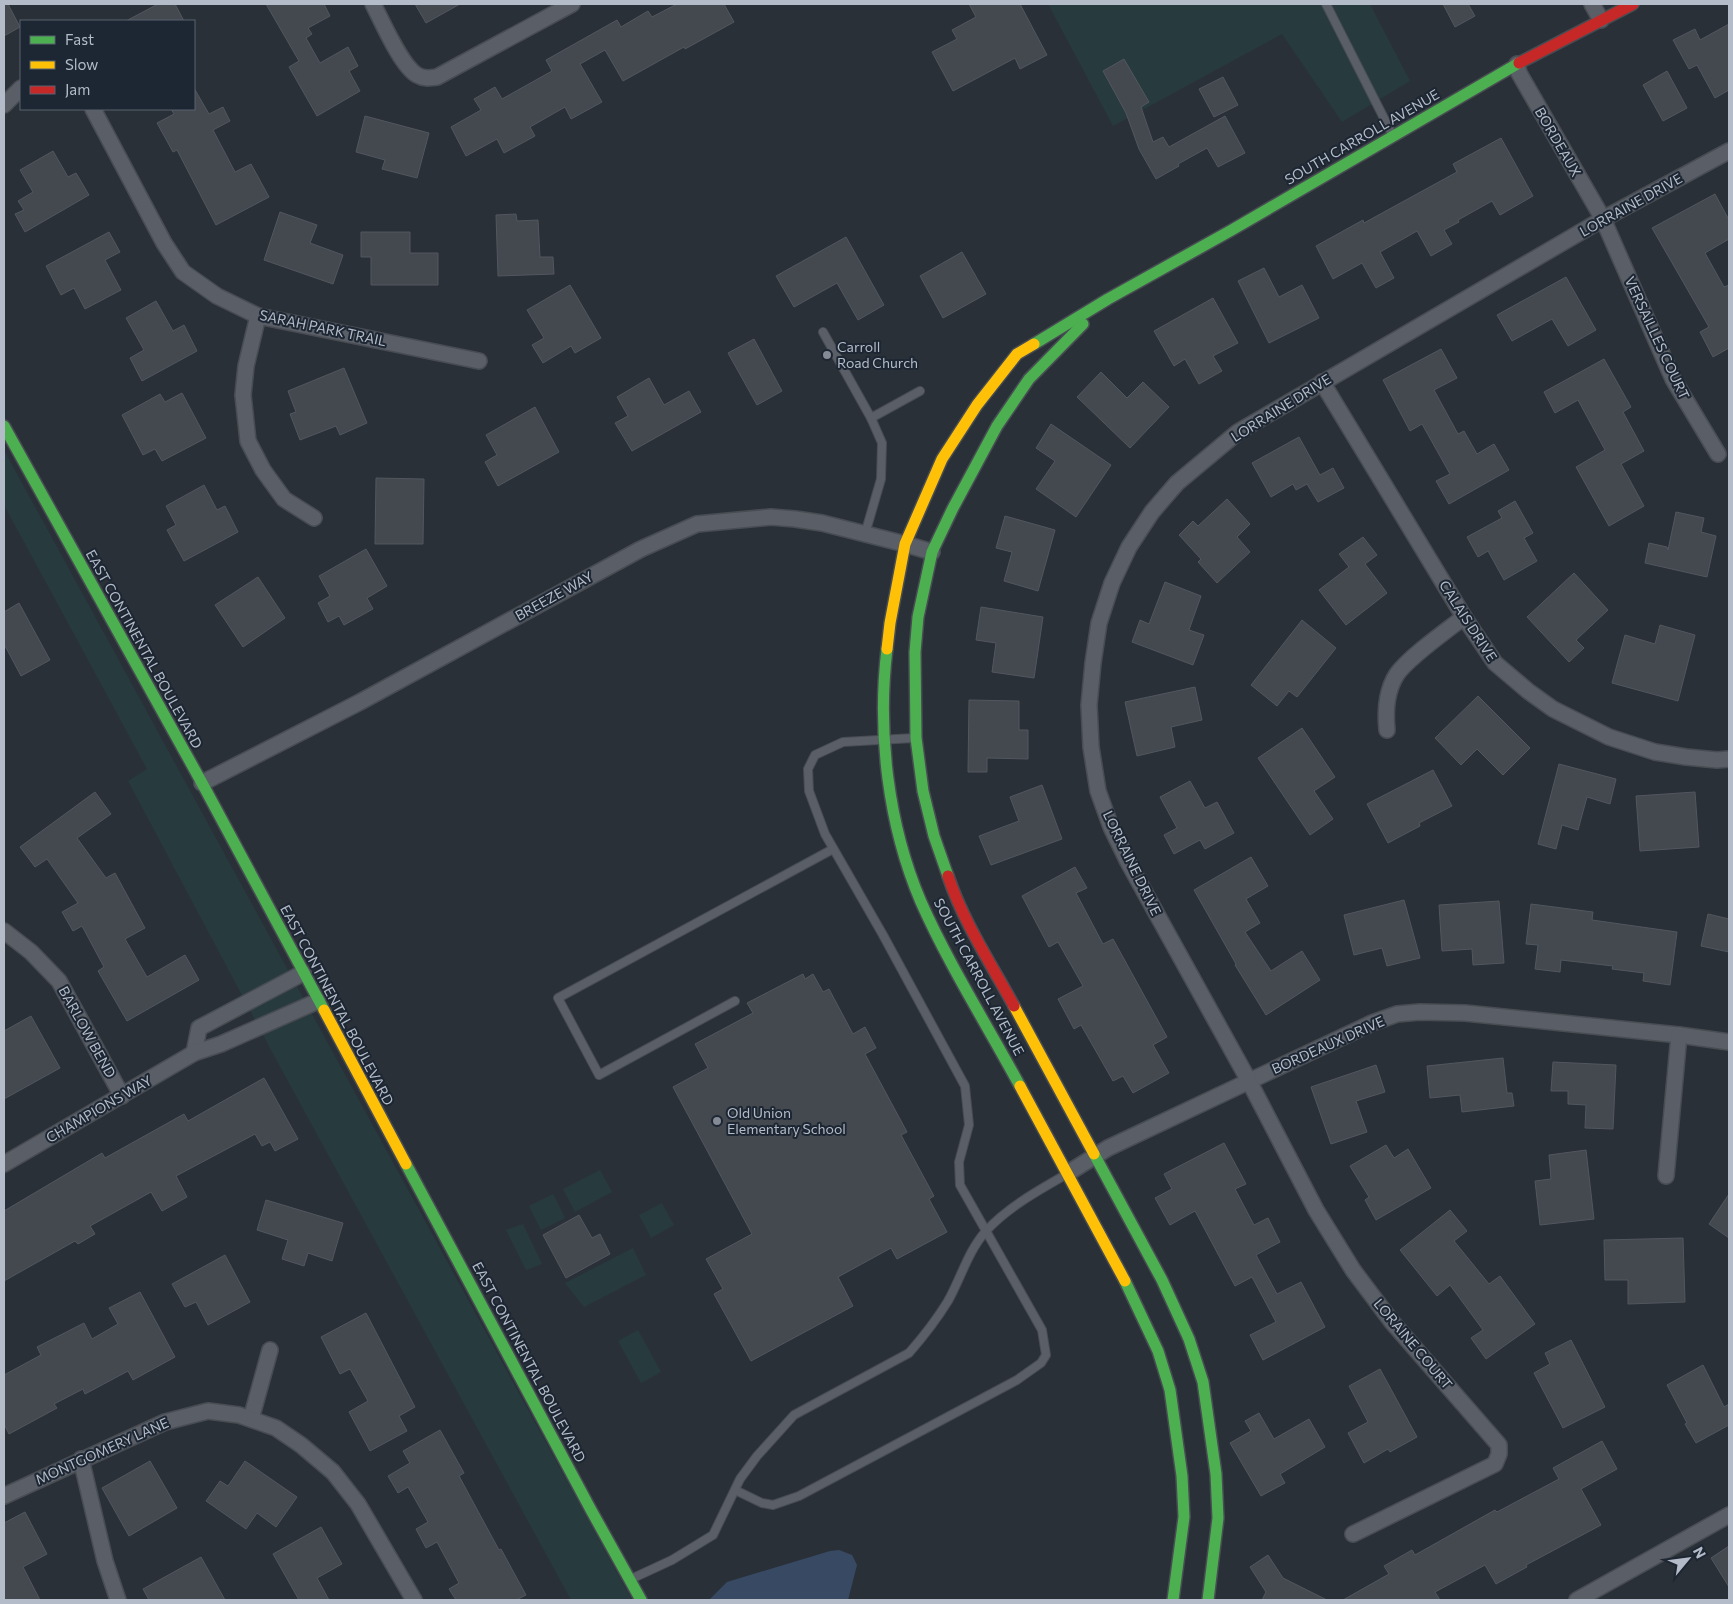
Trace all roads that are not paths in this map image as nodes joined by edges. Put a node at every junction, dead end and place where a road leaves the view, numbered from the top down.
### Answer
1 (373, 4) edge
2 (572, 4) edge
3 (1326, 4) edge
4 (1592, 4) edge
5 (1633, 4) edge
6 (1601, 20) junction
7 (1517, 64) junction
8 (20, 89) edge
9 (4, 105) edge
10 (94, 110) edge
11 (1393, 136) junction
12 (1729, 151) edge
13 (1603, 219) junction
14 (1108, 299) junction
15 (258, 316) junction
16 (824, 332) dead end
17 (478, 361) dead end
18 (1322, 382) junction
19 (920, 391) dead end
20 (871, 418) junction
21 (4, 426) edge
22 (1718, 454) dead end
23 (314, 518) dead end
24 (865, 534) junction
25 (905, 544) junction
26 (932, 552) junction
27 (1464, 617) junction
28 (1387, 730) dead end
29 (884, 738) junction
30 (916, 738) junction
31 (1729, 759) edge
32 (202, 783) junction
33 (833, 849) junction
34 (4, 930) edge
35 (303, 973) junction
36 (318, 1001) junction
37 (735, 1001) dead end
38 (1680, 1036) junction
39 (1729, 1042) edge
40 (194, 1052) junction
41 (1249, 1081) junction
42 (122, 1096) junction
43 (1095, 1156) junction
44 (4, 1164) edge
45 (1068, 1173) junction
46 (1666, 1176) dead end
47 (986, 1232) junction
48 (270, 1350) dead end
49 (251, 1419) junction
50 (80, 1459) junction
51 (735, 1490) junction
52 (4, 1496) edge
53 (1729, 1515) edge
54 (1353, 1534) dead end
55 (630, 1580) junction
56 (118, 1600) edge
57 (414, 1600) edge
58 (641, 1600) edge
59 (1173, 1600) edge
60 (1208, 1600) edge
61 (1577, 1600) edge

1 - 2 street
3 - 11 lane
4 - 6 street
5 - 6 main road, SOUTH CARROLL AVENUE
6 - 7 main road, SOUTH CARROLL AVENUE
7 - 11 main road, SOUTH CARROLL AVENUE
7 - 13 street, BORDEAUX
8 - 9 street
10 - 15 street, SARAH PARK TRAIL
11 - 14 main road, SOUTH CARROLL AVENUE
12 - 13 street, LORRAINE DRIVE
13 - 18 street, LORRAINE DRIVE
13 - 22 street, VERSAILLES COURT
14 - 25 main road, SOUTH CARROLL AVENUE
14 - 26 main road, SOUTH CARROLL AVENUE
15 - 17 street, SARAH PARK TRAIL
15 - 23 street
16 - 20 lane
18 - 27 street, CALAIS DRIVE
18 - 41 street, LORRAINE DRIVE
19 - 20 lane
20 - 24 lane
21 - 32 main road, EAST CONTINENTAL BOULEVARD
24 - 25 street, BREEZE WAY
24 - 32 street, BREEZE WAY
25 - 26 street, BREEZE WAY
25 - 29 main road, SOUTH CARROLL AVENUE
26 - 30 main road, SOUTH CARROLL AVENUE
27 - 28 street
27 - 31 street, CALAIS DRIVE
29 - 30 lane
29 - 33 lane
29 - 45 main road, SOUTH CARROLL AVENUE
30 - 43 main road, SOUTH CARROLL AVENUE
32 - 35 main road, EAST CONTINENTAL BOULEVARD
33 - 37 lane
33 - 47 lane
34 - 42 street, BARLOW BEND
35 - 36 main road, EAST CONTINENTAL BOULEVARD
35 - 40 street
36 - 40 street, CHAMPIONS WAY
36 - 55 main road, EAST CONTINENTAL BOULEVARD
38 - 39 street, BORDEAUX DRIVE
38 - 41 street, BORDEAUX DRIVE
38 - 46 street
40 - 42 street, CHAMPIONS WAY
41 - 43 street, BORDEAUX DRIVE
41 - 54 street, LORAINE COURT
42 - 44 street, CHAMPIONS WAY
43 - 45 street, BORDEAUX DRIVE
43 - 60 main road, SOUTH CARROLL AVENUE
45 - 47 lane
45 - 59 main road, SOUTH CARROLL AVENUE
47 - 51 lane
47 - 51 lane
48 - 49 street
49 - 50 street, MONTGOMERY LANE
49 - 57 street, MONTGOMERY LANE
50 - 52 street, MONTGOMERY LANE
50 - 56 street
51 - 55 lane
53 - 61 street
55 - 58 main road, EAST CONTINENTAL BOULEVARD

